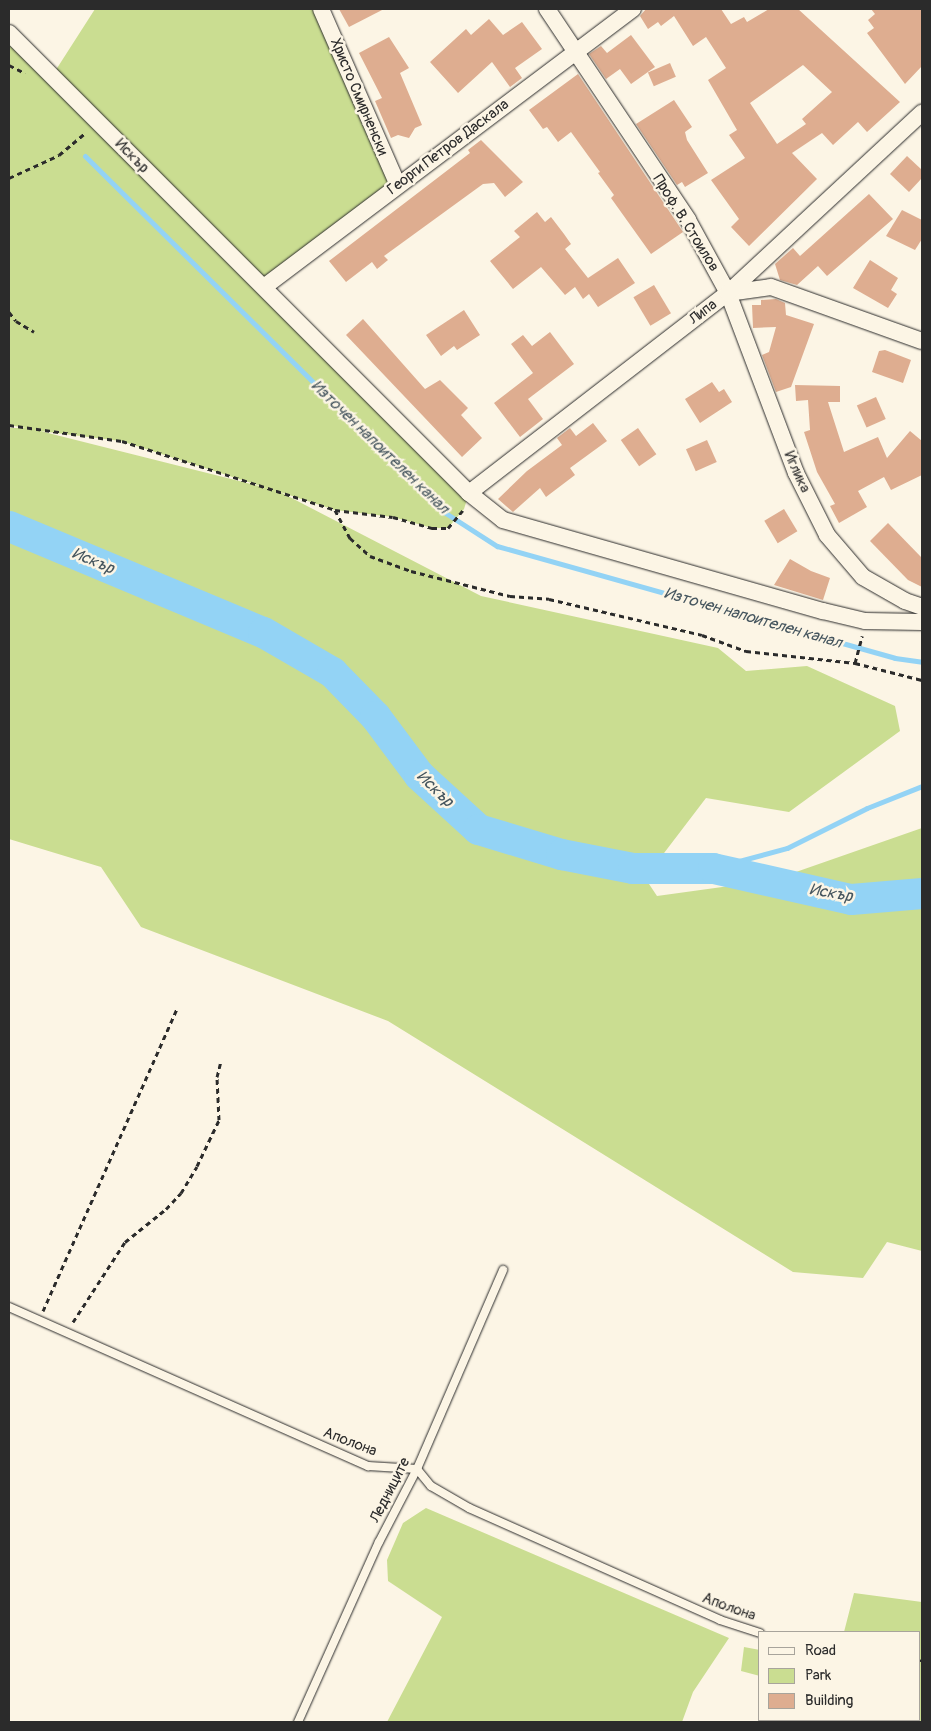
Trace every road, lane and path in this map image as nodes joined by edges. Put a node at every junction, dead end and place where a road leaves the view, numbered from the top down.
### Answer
1 (321, 9) edge
2 (547, 9) edge
3 (633, 9) edge
4 (9, 33) edge
5 (573, 53) junction
6 (922, 113) edge
7 (98, 122) junction
8 (9, 178) edge
9 (398, 185) junction
10 (264, 287) junction
11 (728, 293) junction
12 (9, 312) edge
13 (34, 332) dead end
14 (922, 341) edge
15 (9, 425) edge
16 (469, 493) junction
17 (464, 509) dead end
18 (335, 510) junction
19 (922, 607) edge
20 (922, 622) edge
21 (862, 635) dead end
22 (855, 663) junction
23 (922, 680) edge
24 (177, 1008) dead end
25 (221, 1061) dead end
26 (503, 1270) dead end
27 (9, 1307) edge
28 (38, 1320) junction
29 (65, 1332) junction
30 (417, 1469) junction
31 (758, 1632) edge
32 (298, 1722) edge

1 - 9 street, Христо Смирненски
2 - 5 street, Проф. В. Стоилов
3 - 5 street, Георги Петров Даскала
4 - 7 street, Искър
5 - 9 street, Георги Петров Даскала
5 - 11 street, Проф. В. Стоилов
6 - 11 street, Липа
7 - 8 path
7 - 10 street, Искър
9 - 10 street, Георги Петров Даскала
10 - 16 street, Искър
11 - 14 street
11 - 16 street, Липа
11 - 19 street, Иглика
12 - 13 path
15 - 18 path
16 - 20 street, Искър
17 - 18 path
18 - 22 path
21 - 22 path
22 - 23 path
24 - 28 path
25 - 29 path
26 - 30 lane, Ледниците
27 - 28 lane, Аполона
28 - 29 lane, Аполона
29 - 30 lane, Аполона
30 - 31 lane, Аполона
30 - 32 lane, Ледниците

